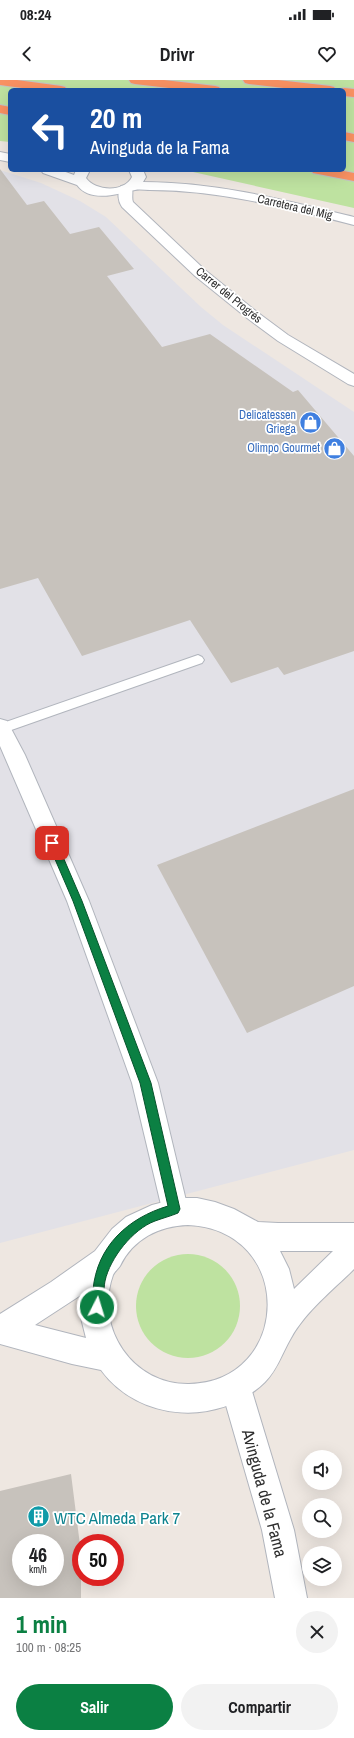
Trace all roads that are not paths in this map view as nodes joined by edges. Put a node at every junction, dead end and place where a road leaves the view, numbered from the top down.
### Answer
1 (135, 80) edge
2 (249, 80) edge
3 (0, 81) edge
4 (47, 88) edge
5 (199, 88) edge
6 (314, 88) edge
7 (59, 172) edge
8 (137, 172) edge
9 (150, 172) edge
10 (328, 172) edge
11 (81, 176) edge
12 (354, 177) edge
13 (130, 188) junction
14 (235, 194) junction
15 (354, 221) edge
16 (354, 381) edge
17 (198, 660) dead end
18 (1, 728) edge
19 (174, 1209) junction
20 (237, 1224) junction
21 (354, 1237) edge
22 (354, 1249) edge
23 (108, 1258) junction
24 (0, 1330) edge
25 (275, 1336) junction
26 (111, 1357) junction
27 (236, 1388) junction
28 (291, 1598) edge

1 - 5 highway
2 - 6 highway
3 - 4 highway
7 - 11 street
8 - 13 street
9 - 14 street, Carretera del Mig
10 - 12 highway
11 - 13 street, Carretera del Mig
13 - 14 street, Carretera del Mig
13 - 16 street, Carrer del Progrés
14 - 15 street, Carretera del Mig
17 - 18 lane
18 - 19 street
19 - 20 street
19 - 23 street
20 - 21 street
20 - 25 street
22 - 25 street
23 - 24 street
23 - 26 street
24 - 26 street
25 - 27 street
26 - 27 street
27 - 28 street, Avinguda de la Fama

